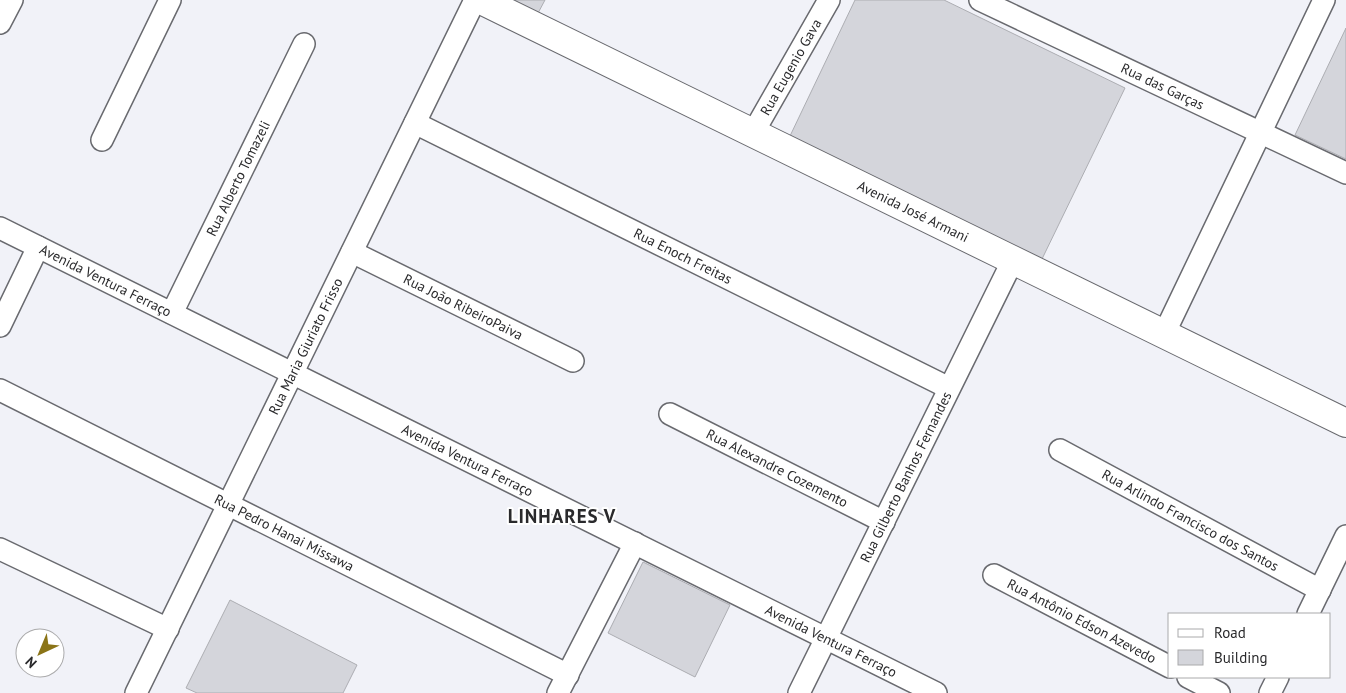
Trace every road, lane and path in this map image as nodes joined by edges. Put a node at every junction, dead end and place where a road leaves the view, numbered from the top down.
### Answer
1 (12, 0) edge
2 (170, 0) edge
3 (475, 0) edge
4 (481, 0) edge
5 (829, 0) edge
6 (980, 0) edge
7 (1324, 0) edge
8 (0, 23) edge
9 (304, 44) dead end
10 (415, 122) junction
11 (1261, 132) junction
12 (753, 133) junction
13 (102, 140) dead end
14 (1346, 172) edge
15 (0, 228) edge
16 (38, 247) junction
17 (352, 252) junction
18 (1013, 260) junction
19 (172, 313) junction
20 (0, 326) edge
21 (1164, 334) junction
22 (574, 361) dead end
23 (293, 373) junction
24 (950, 388) junction
25 (0, 390) edge
26 (670, 414) dead end
27 (1346, 423) edge
28 (1060, 450) dead end
29 (229, 504) junction
30 (884, 522) junction
31 (1346, 536) edge
32 (635, 543) junction
33 (0, 549) edge
34 (994, 574) dead end
35 (1320, 590) junction
36 (1308, 613) edge
37 (168, 629) junction
38 (826, 638) junction
39 (1168, 666) edge
40 (1190, 678) edge
41 (1278, 678) edge
42 (563, 684) edge
43 (136, 693) edge
44 (799, 693) edge
45 (936, 693) edge
46 (1219, 693) edge
47 (1270, 693) edge

1 - 8 street
2 - 13 street
3 - 10 street, Rua Maria Giuriato Frisso
4 - 12 main road, Avenida José Armani
5 - 12 street, Rua Eugenio Gava
6 - 11 street, Rua das Garças
7 - 11 street
9 - 19 street, Rua Alberto Tomazeli
10 - 17 street, Rua Maria Giuriato Frisso
10 - 24 street, Rua Enoch Freitas
11 - 14 street, Rua das Garças
11 - 21 street
12 - 18 main road, Avenida José Armani
15 - 16 street, Avenida Ventura Ferraço
16 - 19 street, Avenida Ventura Ferraço
16 - 20 street
17 - 22 street, Rua João RibeiroPaiva
17 - 23 street, Rua Maria Giuriato Frisso
18 - 21 main road, Avenida José Armani
18 - 24 street, Rua Gilberto Banhos Fernandes
19 - 23 street, Avenida Ventura Ferraço
21 - 27 main road, Avenida José Armani
23 - 29 street, Rua Maria Giuriato Frisso
23 - 32 street, Avenida Ventura Ferraço
24 - 30 street, Rua Gilberto Banhos Fernandes
25 - 29 street, Rua Pedro Hanai Missawa
26 - 30 street, Rua Alexandre Cozemento
28 - 35 street, Rua Arlindo Francisco dos Santos
29 - 37 street, Rua Maria Giuriato Frisso
29 - 42 street, Rua Pedro Hanai Missawa
30 - 38 street, Rua Gilberto Banhos Fernandes
31 - 35 street
32 - 38 street, Avenida Ventura Ferraço
32 - 42 street
33 - 37 street
34 - 39 street, Rua Antônio Edson Azevedo
35 - 36 street
37 - 43 street, Rua Maria Giuriato Frisso
38 - 44 street, Rua Gilberto Banhos Fernandes
38 - 45 street, Avenida Ventura Ferraço
40 - 46 street
41 - 47 street

